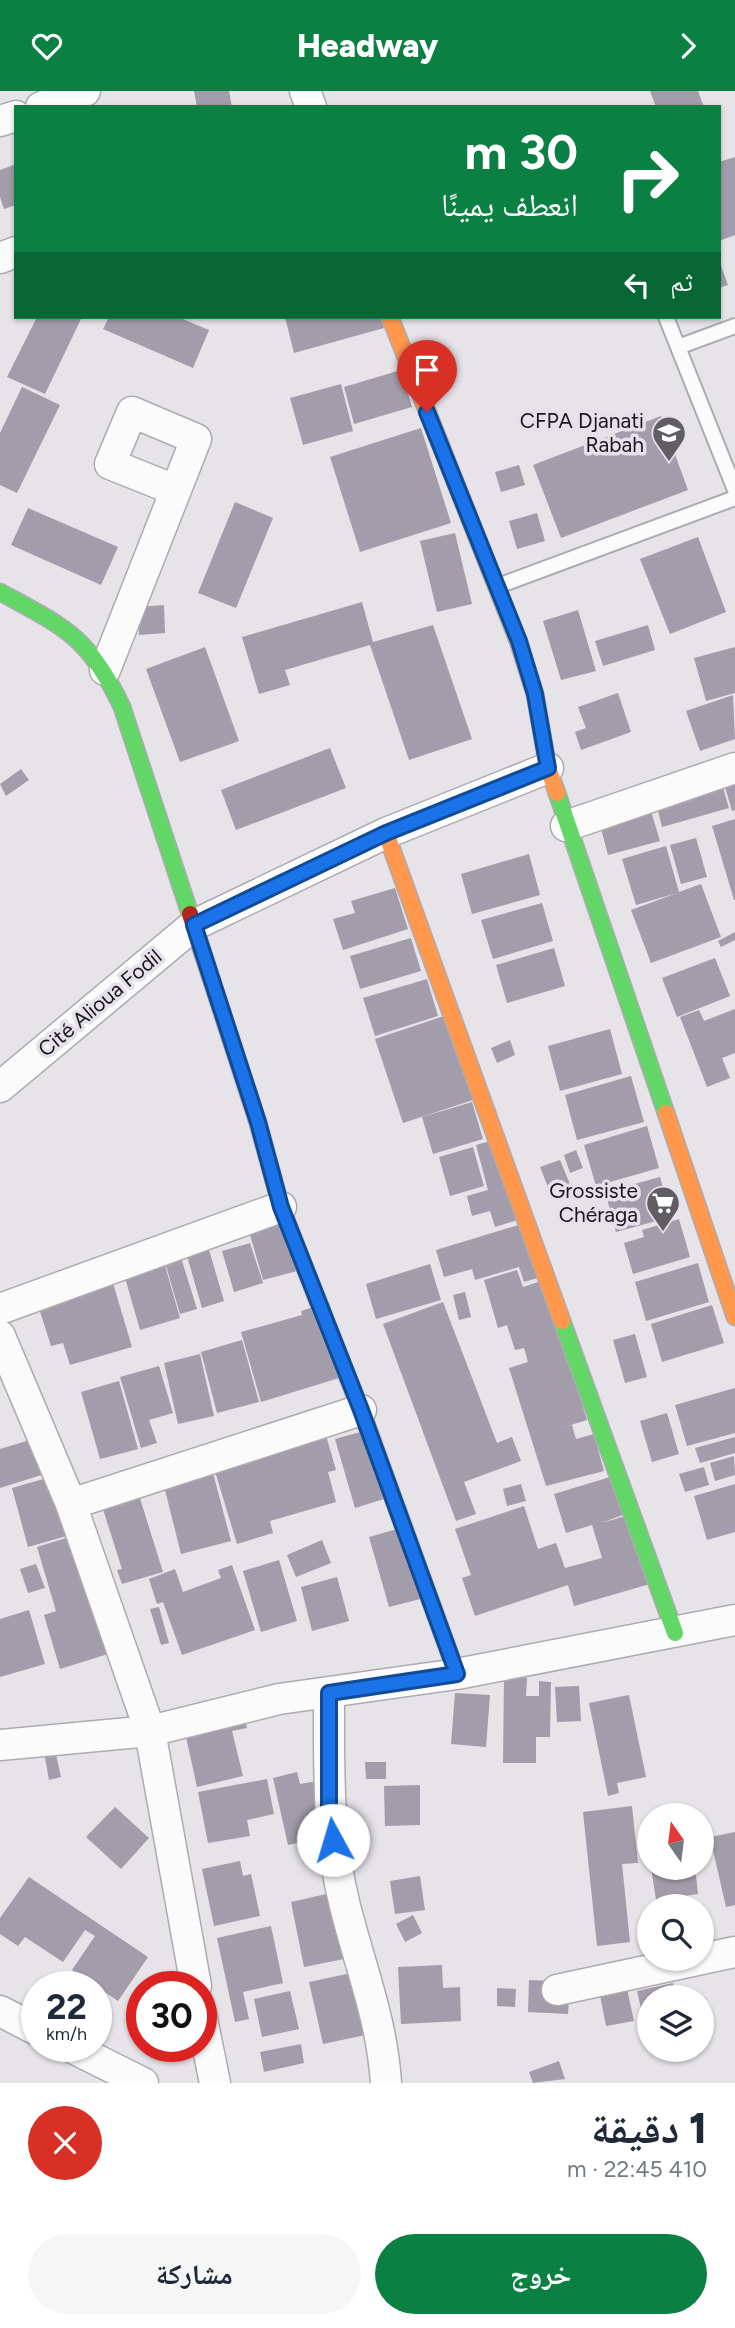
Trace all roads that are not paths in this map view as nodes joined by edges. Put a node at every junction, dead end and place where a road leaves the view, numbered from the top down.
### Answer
1 (85, 91) edge
2 (46, 105) edge
3 (391, 319) edge
4 (667, 319) edge
5 (735, 326) edge
6 (678, 347) junction
7 (175, 490) dead end
8 (735, 490) edge
9 (735, 498) edge
10 (498, 586) junction
11 (0, 592) edge
12 (105, 670) junction
13 (548, 768) junction
14 (735, 768) edge
15 (566, 826) junction
16 (386, 833) junction
17 (194, 925) junction
18 (0, 1087) edge
19 (281, 1207) junction
20 (0, 1310) edge
21 (735, 1317) edge
22 (0, 1336) edge
23 (361, 1410) junction
24 (71, 1504) junction
25 (735, 1620) edge
26 (675, 1633) junction
27 (457, 1674) junction
28 (329, 1693) junction
29 (150, 1731) junction
30 (0, 1745) edge
31 (735, 1952) edge
32 (193, 1971) edge
33 (557, 1990) dead end
34 (0, 2011) edge
35 (21, 2022) edge
36 (101, 2062) edge
37 (211, 2062) edge
38 (143, 2083) edge
39 (215, 2083) edge
40 (386, 2083) edge

1 - 2 street
3 - 10 street
4 - 6 lane
5 - 6 lane
6 - 8 lane
7 - 12 street
9 - 10 lane
10 - 13 street
11 - 12 street
12 - 17 street
13 - 15 street
13 - 16 street, Cité Alioua Fodil
14 - 15 street
15 - 21 street
16 - 17 street, Cité Alioua Fodil
16 - 26 street
17 - 18 street, Cité Alioua Fodil
17 - 19 street
19 - 20 street
19 - 23 street
22 - 24 street
23 - 24 street
23 - 27 street
24 - 29 street
25 - 26 street
26 - 27 street
27 - 28 street
28 - 29 street
28 - 40 street
29 - 30 street
29 - 32 street
31 - 33 street
34 - 35 street
36 - 38 street
37 - 39 street

